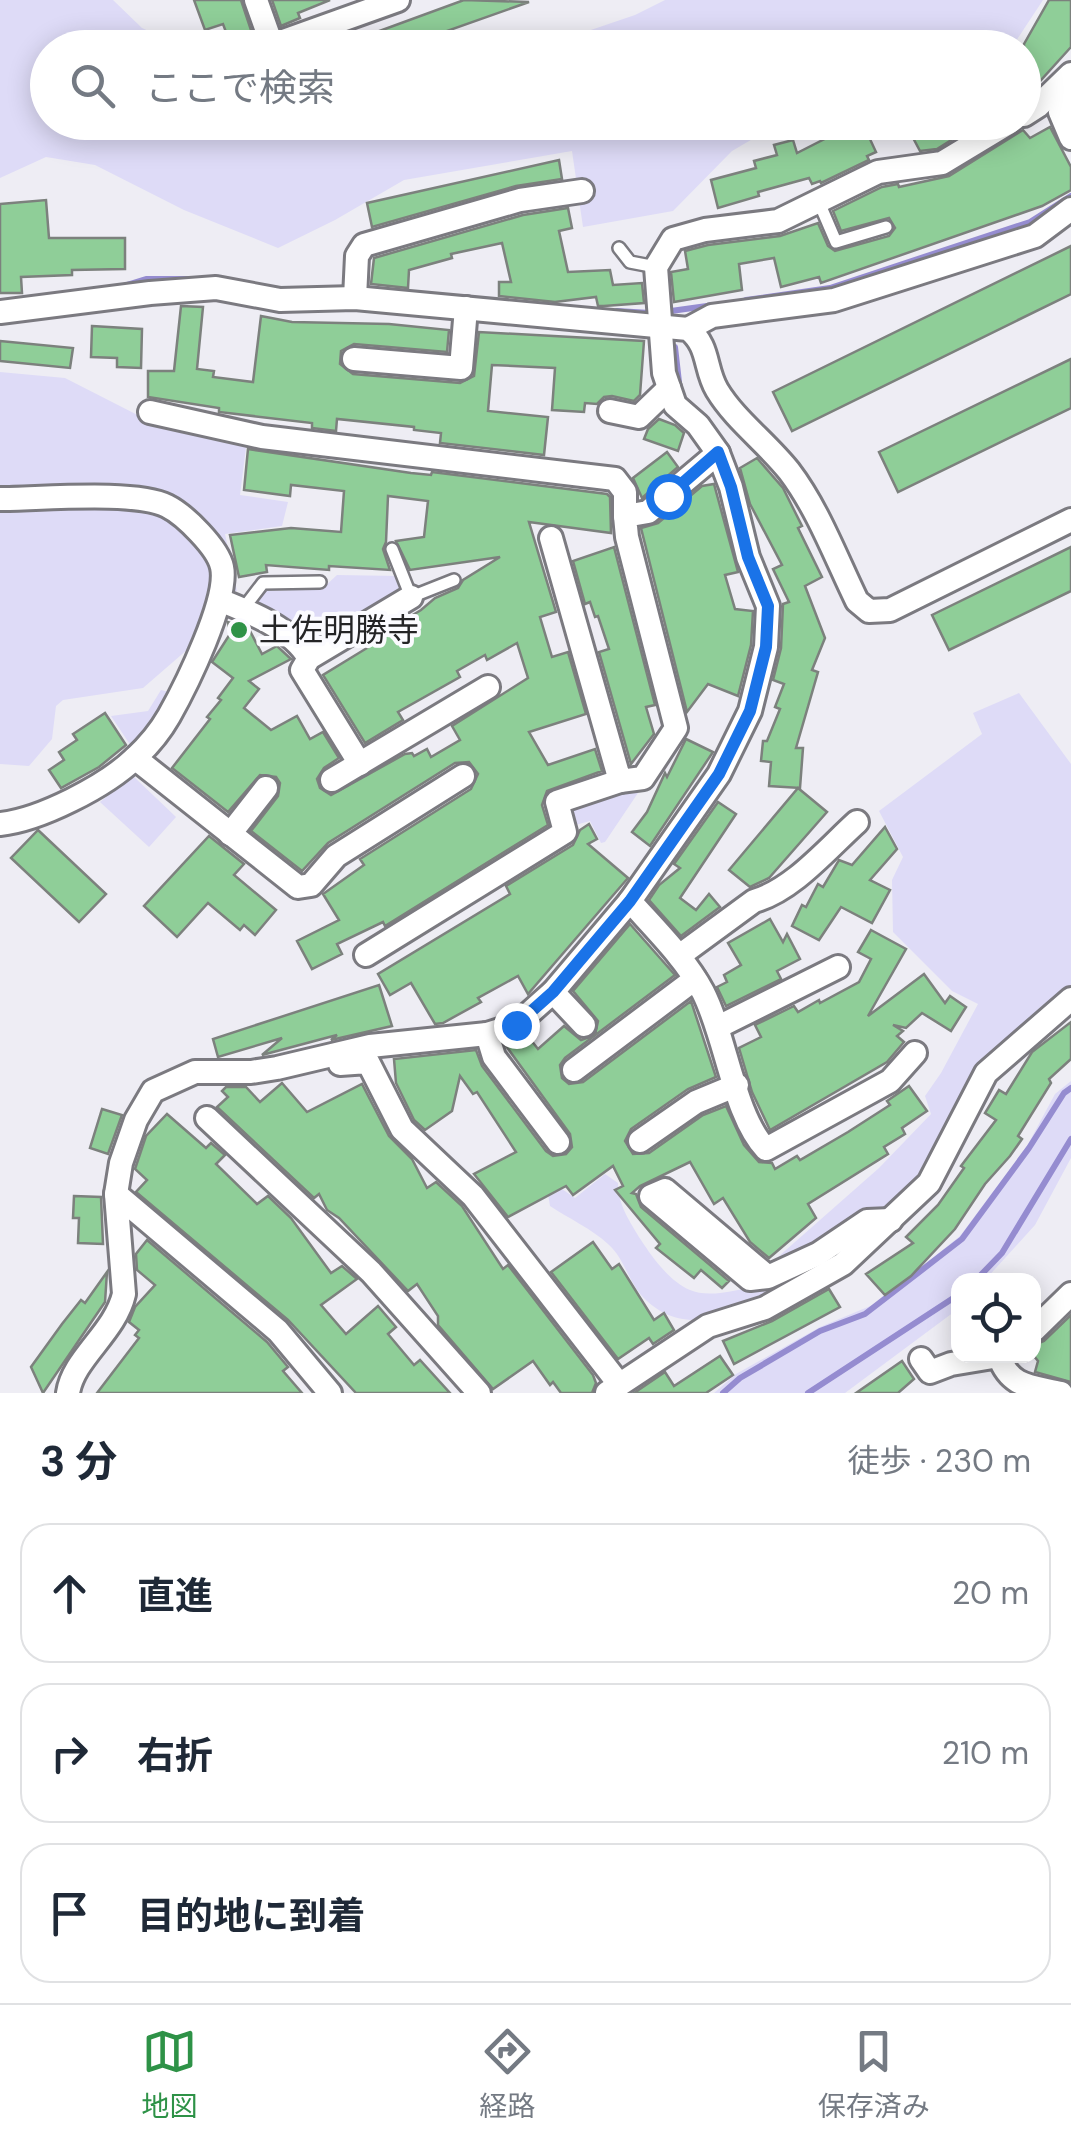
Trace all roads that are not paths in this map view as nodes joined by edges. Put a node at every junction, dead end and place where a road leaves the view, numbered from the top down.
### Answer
1 (256, 0) edge
2 (398, 0) edge
3 (267, 30) edge
4 (314, 30) edge
5 (1071, 74) edge
6 (1071, 98) edge
7 (1041, 103) edge
8 (1071, 138) edge
9 (980, 140) edge
10 (582, 192) dead end
11 (818, 200) junction
12 (1071, 209) edge
13 (886, 227) dead end
14 (619, 248) dead end
15 (656, 267) junction
16 (354, 298) junction
17 (466, 308) junction
18 (0, 312) edge
19 (659, 326) junction
20 (688, 329) junction
21 (354, 359) dead end
22 (669, 388) junction
23 (150, 412) dead end
24 (610, 412) dead end
25 (718, 452) junction
26 (0, 498) edge
27 (625, 516) junction
28 (1071, 520) edge
29 (551, 538) dead end
30 (392, 549) dead end
31 (454, 580) dead end
32 (320, 582) dead end
33 (411, 597) junction
34 (232, 605) junction
35 (309, 658) junction
36 (488, 687) dead end
37 (135, 758) junction
38 (360, 764) junction
39 (463, 776) dead end
40 (332, 780) dead end
41 (620, 781) junction
42 (266, 788) dead end
43 (857, 822) dead end
44 (0, 824) edge
45 (230, 834) junction
46 (630, 901) junction
47 (366, 955) dead end
48 (679, 956) junction
49 (838, 967) dead end
50 (695, 979) junction
51 (553, 992) junction
52 (1071, 999) edge
53 (584, 1025) dead end
54 (718, 1027) junction
55 (487, 1034) junction
56 (915, 1052) dead end
57 (308, 1059) junction
58 (574, 1070) dead end
59 (737, 1085) junction
60 (207, 1118) dead end
61 (640, 1140) dead end
62 (558, 1142) dead end
63 (116, 1194) junction
64 (890, 1220) junction
65 (768, 1277) junction
66 (1071, 1294) edge
67 (1041, 1323) edge
68 (922, 1359) dead end
69 (957, 1363) edge
70 (1002, 1363) edge
71 (613, 1389) edge
72 (68, 1393) edge
73 (330, 1393) edge
74 (478, 1393) edge
75 (1061, 1393) edge

1 - 3 street
2 - 4 street
5 - 7 street
6 - 8 street
9 - 11 street
10 - 16 street
11 - 13 lane
11 - 15 street
12 - 20 street
14 - 15 lane
15 - 19 street
16 - 17 street
16 - 18 street
17 - 19 street
17 - 21 street
19 - 20 street
19 - 22 street
20 - 28 street
22 - 24 street
22 - 25 street
23 - 27 street
25 - 27 street
25 - 46 street
26 - 34 street
27 - 41 street
29 - 41 street
30 - 33 lane
31 - 33 lane
32 - 34 lane
33 - 35 street
34 - 35 street
34 - 37 street
35 - 38 street
36 - 38 street
37 - 44 street
37 - 45 street
38 - 40 street
39 - 45 street
41 - 47 street
42 - 45 street
43 - 48 street
46 - 48 street
46 - 51 street
48 - 50 street
49 - 54 street
50 - 54 street
50 - 58 street
51 - 53 street
51 - 55 street
52 - 64 street
54 - 59 street
55 - 57 street
55 - 62 street
56 - 59 street
57 - 63 street
57 - 71 street
59 - 61 street
60 - 74 street
63 - 72 street
63 - 73 street
64 - 65 street
64 - 71 street
65 - 65 street
66 - 67 street
68 - 69 street
70 - 75 street

